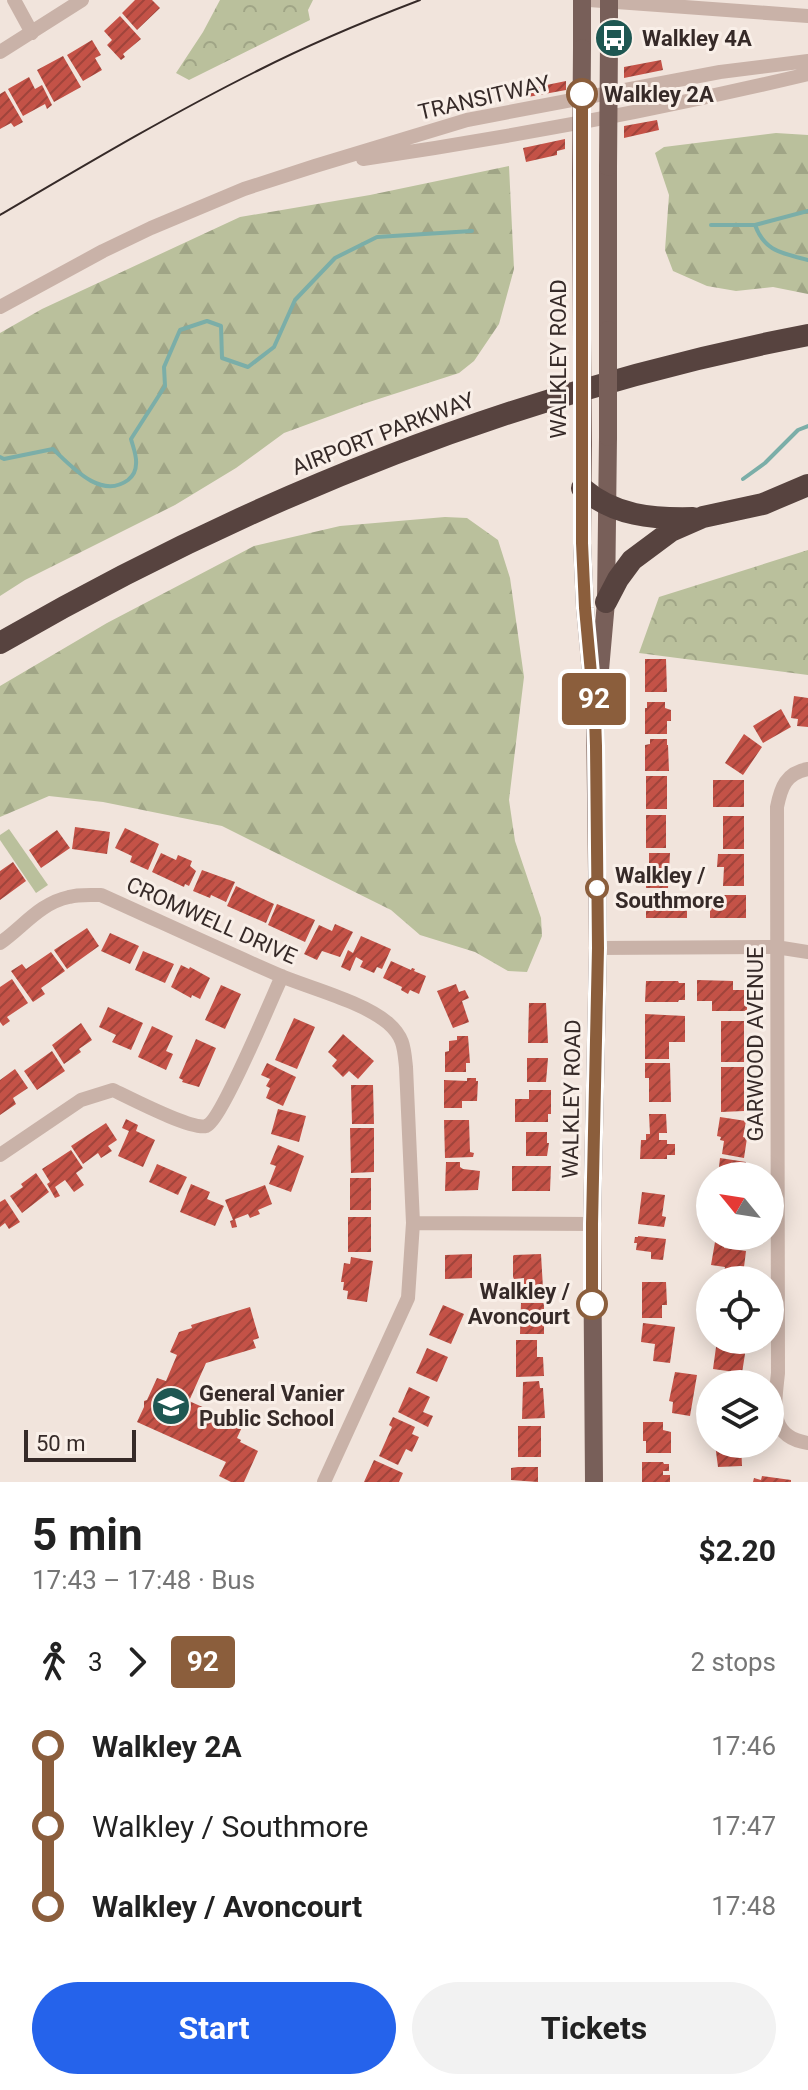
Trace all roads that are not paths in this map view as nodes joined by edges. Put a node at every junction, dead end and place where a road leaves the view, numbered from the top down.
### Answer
1 (14, 0) edge
2 (82, 0) edge
3 (582, 0) edge
4 (589, 0) edge
5 (609, 2) edge
6 (808, 16) edge
7 (32, 33) junction
8 (0, 52) edge
9 (808, 61) edge
10 (808, 74) edge
11 (315, 166) junction
12 (0, 307) edge
13 (808, 335) edge
14 (808, 485) edge
15 (582, 488) junction
16 (608, 506) junction
17 (703, 517) junction
18 (606, 602) junction
19 (0, 643) edge
20 (595, 717) junction
21 (808, 769) edge
22 (0, 943) edge
23 (776, 947) junction
24 (598, 948) junction
25 (808, 952) edge
26 (282, 976) junction
27 (0, 1155) edge
28 (413, 1223) junction
29 (592, 1224) junction
30 (808, 1443) edge
31 (324, 1482) edge
32 (594, 1482) edge

1 - 7 street
2 - 7 street
3 - 15 main road, WALKLEY ROAD, bridge
4 - 5 street
5 - 6 street
5 - 16 main road, WALKLEY ROAD, bridge
7 - 8 street
9 - 11 street, TRANSITWAY
10 - 11 street, TRANSITWAY
11 - 12 street, TRANSITWAY
13 - 19 highway, AIRPORT PARKWAY
14 - 17 highway
15 - 16 highway
15 - 20 main road, WALKLEY ROAD
16 - 17 highway
16 - 18 main road, WALKLEY ROAD
17 - 18 highway
18 - 20 main road, WALKLEY ROAD
20 - 24 main road, WALKLEY ROAD
21 - 23 street, GARWOOD AVENUE
22 - 26 street, CROMWELL DRIVE
23 - 24 street
23 - 25 street
23 - 30 street, GARWOOD AVENUE
24 - 29 main road, WALKLEY ROAD
26 - 27 street
26 - 28 street, CROMWELL DRIVE
28 - 29 street
28 - 31 street
29 - 32 main road, WALKLEY ROAD

